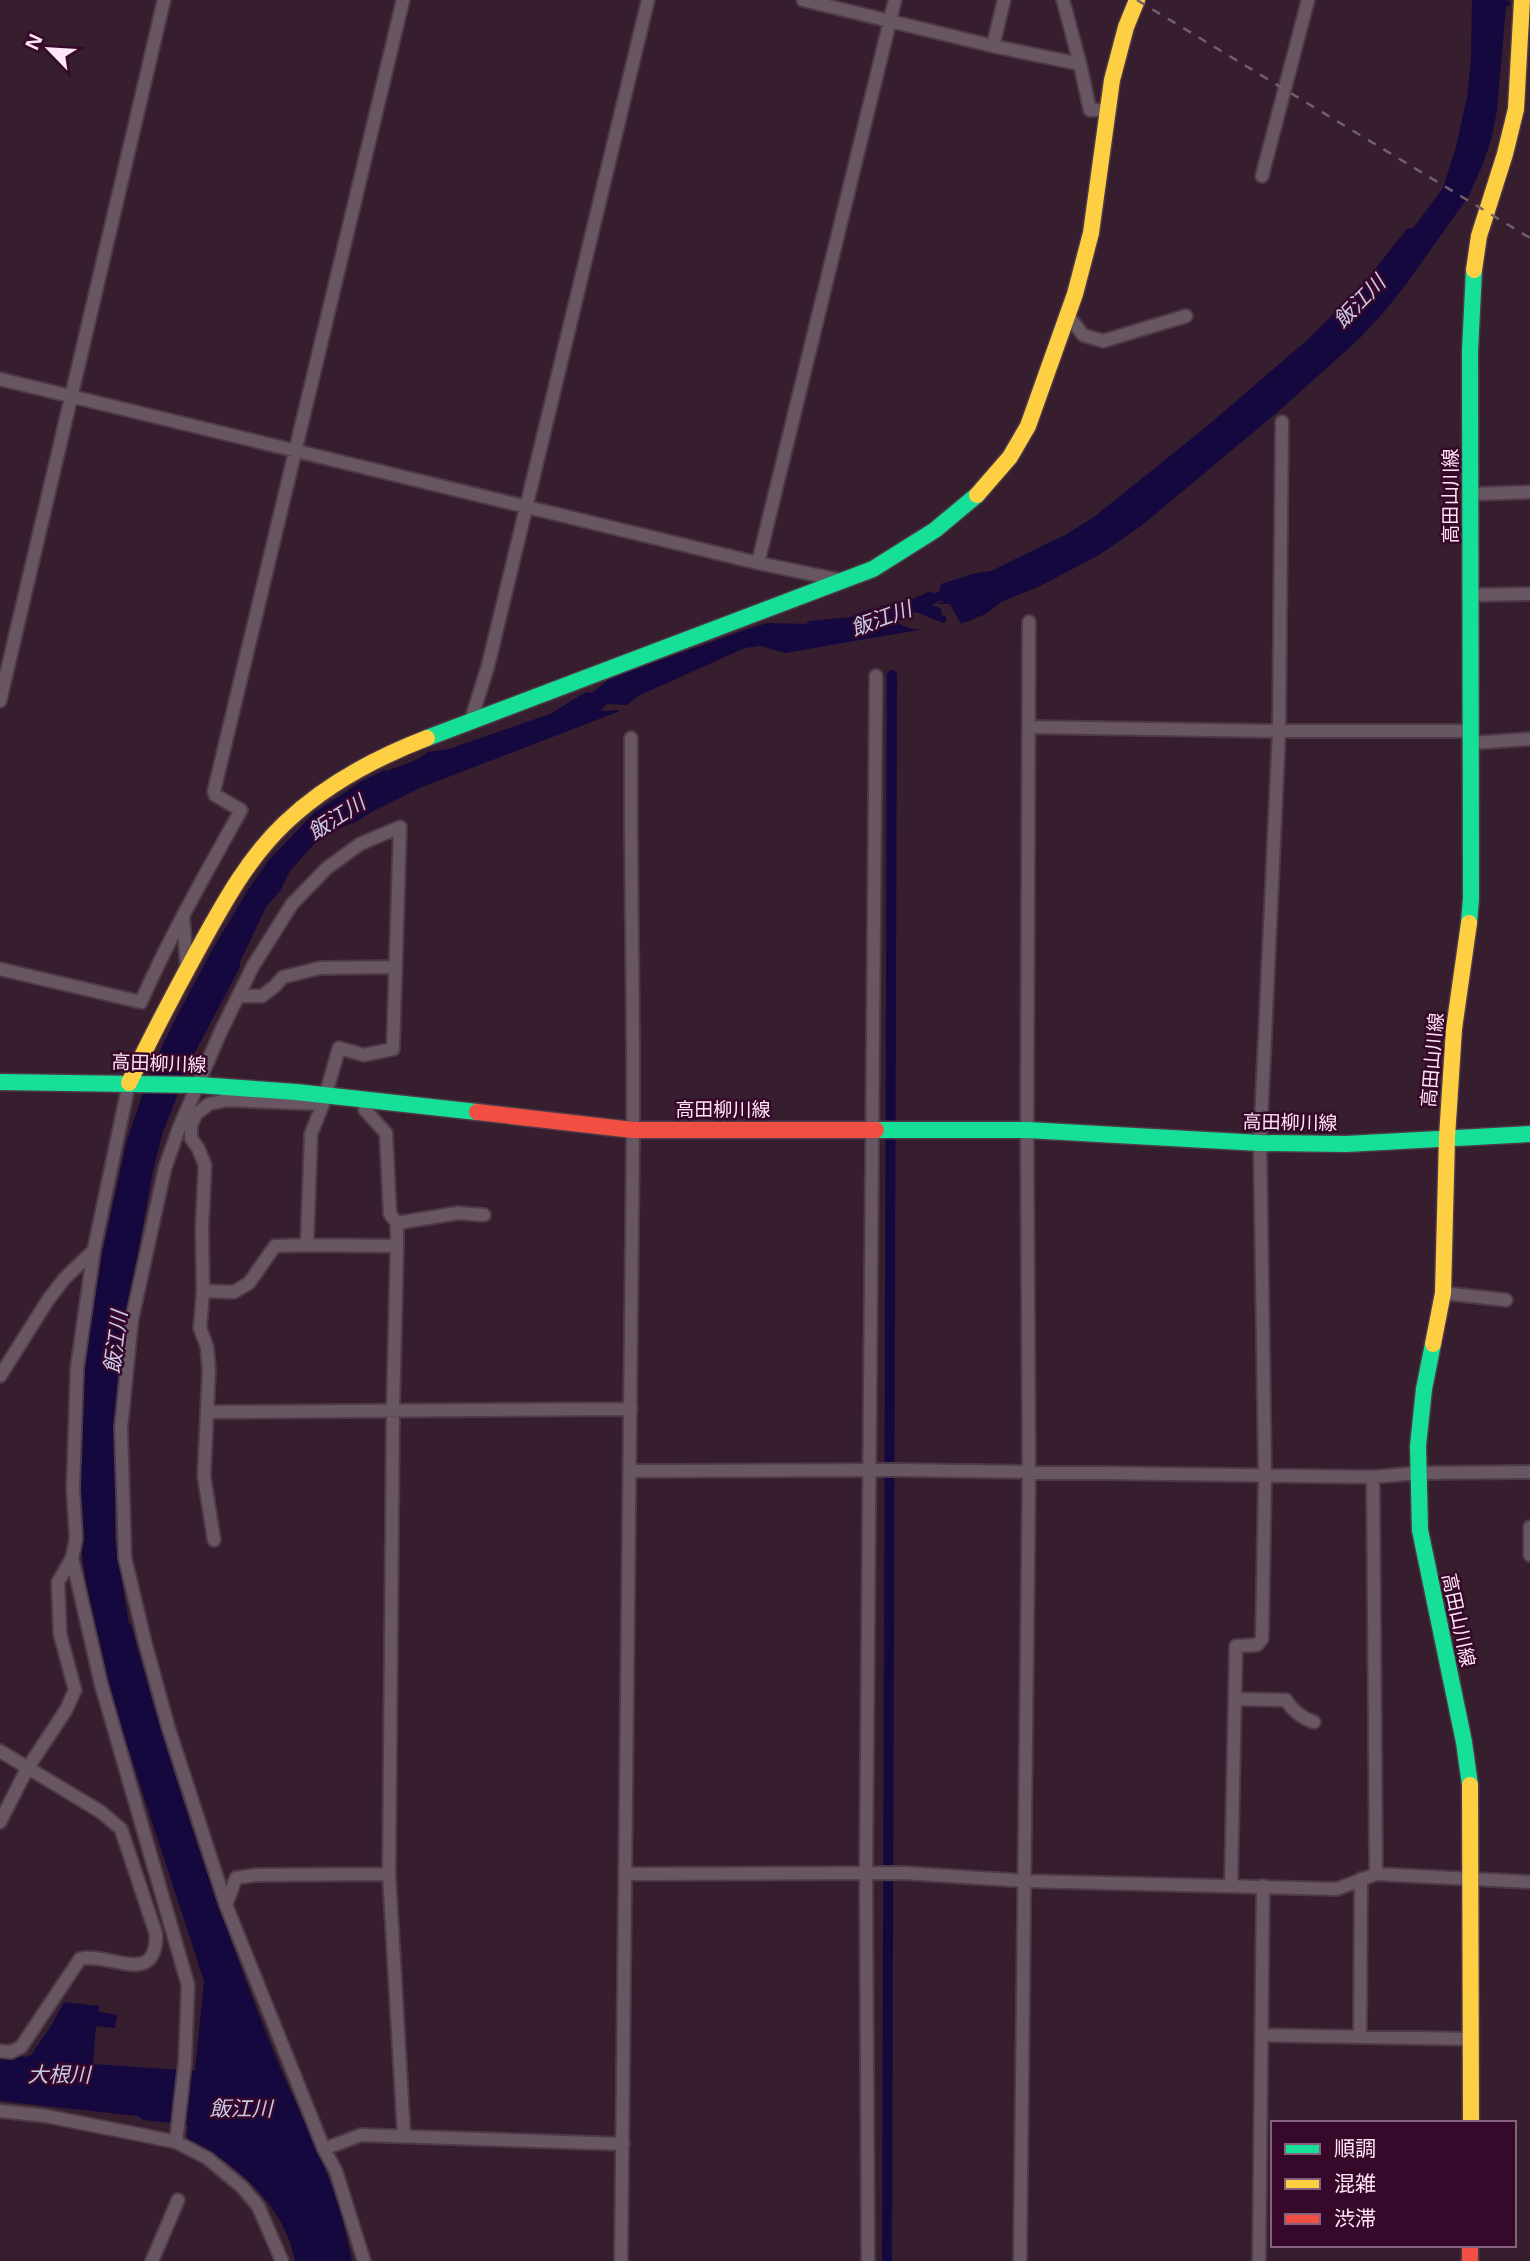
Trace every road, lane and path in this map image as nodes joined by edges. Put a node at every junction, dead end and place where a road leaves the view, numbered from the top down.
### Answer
1 (164, 0) edge
2 (403, 0) edge
3 (648, 0) edge
4 (803, 0) edge
5 (895, 0) edge
6 (1004, 0) edge
7 (1063, 0) edge
8 (1137, 0) edge
9 (1308, 0) edge
10 (1522, 0) edge
11 (890, 21) junction
12 (993, 46) junction
13 (1080, 64) junction
14 (1106, 110) junction
15 (1262, 176) dead end
16 (1068, 315) junction
17 (1186, 316) dead end
18 (0, 379) edge
19 (72, 397) junction
20 (1282, 422) dead end
21 (297, 451) junction
22 (1530, 492) edge
23 (1471, 494) junction
24 (526, 507) junction
25 (758, 563) junction
26 (841, 580) junction
27 (1530, 594) edge
28 (1471, 595) junction
29 (1029, 622) dead end
30 (876, 676) dead end
31 (0, 701) edge
32 (471, 720) junction
33 (1029, 727) junction
34 (1279, 731) junction
35 (1472, 737) junction
36 (631, 738) dead end
37 (1530, 739) edge
38 (183, 915) junction
39 (396, 967) junction
40 (0, 969) edge
41 (187, 971) junction
42 (238, 996) junction
43 (0, 1082) edge
44 (132, 1083) junction
45 (199, 1085) junction
46 (366, 1099) junction
47 (325, 1100) junction
48 (633, 1130) junction
49 (1027, 1130) junction
50 (874, 1131) junction
51 (1530, 1134) edge
52 (1447, 1137) junction
53 (1260, 1143) junction
54 (484, 1215) dead end
55 (397, 1223) junction
56 (307, 1245) junction
57 (397, 1246) junction
58 (94, 1249) junction
59 (203, 1291) junction
60 (1443, 1293) junction
61 (1506, 1300) dead end
62 (0, 1376) edge
63 (393, 1409) junction
64 (631, 1409) junction
65 (207, 1412) junction
66 (632, 1471) junction
67 (872, 1471) junction
68 (1029, 1472) junction
69 (1418, 1472) junction
70 (1530, 1472) edge
71 (1265, 1476) junction
72 (1373, 1477) junction
73 (1530, 1527) edge
74 (214, 1540) dead end
75 (1530, 1555) edge
76 (72, 1558) junction
77 (1235, 1699) junction
78 (1314, 1722) dead end
79 (0, 1751) edge
80 (27, 1769) junction
81 (0, 1822) edge
82 (870, 1873) junction
83 (389, 1874) junction
84 (625, 1874) junction
85 (1376, 1874) junction
86 (1361, 1879) junction
87 (1471, 1879) junction
88 (1025, 1881) junction
89 (1530, 1882) edge
90 (1231, 1885) junction
91 (1263, 1886) junction
92 (226, 1905) junction
93 (1261, 2035) junction
94 (1360, 2037) junction
95 (1471, 2039) junction
96 (0, 2051) edge
97 (0, 2111) edge
98 (1471, 2121) edge
99 (404, 2136) junction
100 (176, 2138) junction
101 (623, 2144) junction
102 (324, 2150) junction
103 (178, 2200) dead end
104 (152, 2261) edge
105 (282, 2261) edge
106 (364, 2261) edge
107 (621, 2261) edge
108 (868, 2261) edge
109 (1020, 2261) edge
110 (1259, 2261) edge

1 - 19 street
2 - 21 street
3 - 24 street
4 - 11 street
5 - 11 street
6 - 12 street
7 - 13 street
8 - 14 main road
9 - 15 street
10 - 23 main road, 高田山川線
11 - 12 street
11 - 25 street
12 - 13 street
13 - 14 street
14 - 16 main road
16 - 17 street
16 - 26 main road
18 - 19 street
19 - 21 street
19 - 31 street
20 - 34 street
21 - 24 street
21 - 38 street
22 - 23 street
23 - 28 main road, 高田山川線
24 - 25 street
24 - 32 street
25 - 26 street
26 - 32 main road
27 - 28 street
28 - 35 main road, 高田山川線
29 - 33 street
30 - 50 street
32 - 41 main road
33 - 34 street
33 - 49 street
34 - 35 street
34 - 53 street
35 - 37 street
35 - 52 main road, 高田山川線
36 - 48 street
38 - 40 street
38 - 41 street
39 - 42 street
39 - 42 street
39 - 47 street
41 - 44 main road
42 - 45 street
43 - 44 main road, 高田柳川線
44 - 45 main road, 高田柳川線
44 - 58 street
45 - 47 main road, 高田柳川線
45 - 92 street
46 - 47 main road, 高田柳川線
46 - 48 main road, 高田柳川線
46 - 55 street
47 - 56 street
47 - 59 street
48 - 50 main road, 高田柳川線
48 - 64 street
49 - 50 main road, 高田柳川線
49 - 53 main road, 高田柳川線
49 - 68 street
50 - 67 street
51 - 52 main road, 高田柳川線
52 - 53 main road, 高田柳川線
52 - 60 main road, 高田山川線
53 - 71 street
54 - 55 street
55 - 57 street
56 - 57 street
56 - 59 street
57 - 63 street
58 - 62 street
58 - 76 street
59 - 65 street
60 - 61 street
60 - 69 main road, 高田山川線
63 - 64 street
63 - 65 street
63 - 83 street
64 - 66 street
65 - 74 street
66 - 67 street
66 - 84 street
67 - 68 street
67 - 82 street
68 - 71 street
68 - 88 street
69 - 70 street
69 - 72 street
69 - 87 main road, 高田山川線
71 - 72 street
71 - 77 street
72 - 85 street
73 - 75 street
76 - 80 street
76 - 100 street
77 - 78 street
77 - 90 street
79 - 80 street
80 - 81 street
80 - 96 street
82 - 84 street
82 - 88 street
82 - 108 street
83 - 92 street
83 - 99 street
84 - 101 street
85 - 86 street
85 - 87 street
86 - 91 street
86 - 94 street
87 - 89 street
87 - 95 main road, 高田山川線
88 - 90 street
88 - 109 street
90 - 91 street
91 - 93 street
92 - 102 street
93 - 94 street
93 - 110 street
94 - 95 street
95 - 98 main road, 高田山川線
97 - 100 street
99 - 101 street
99 - 102 street
100 - 105 street
101 - 107 street
102 - 106 street
103 - 104 street

